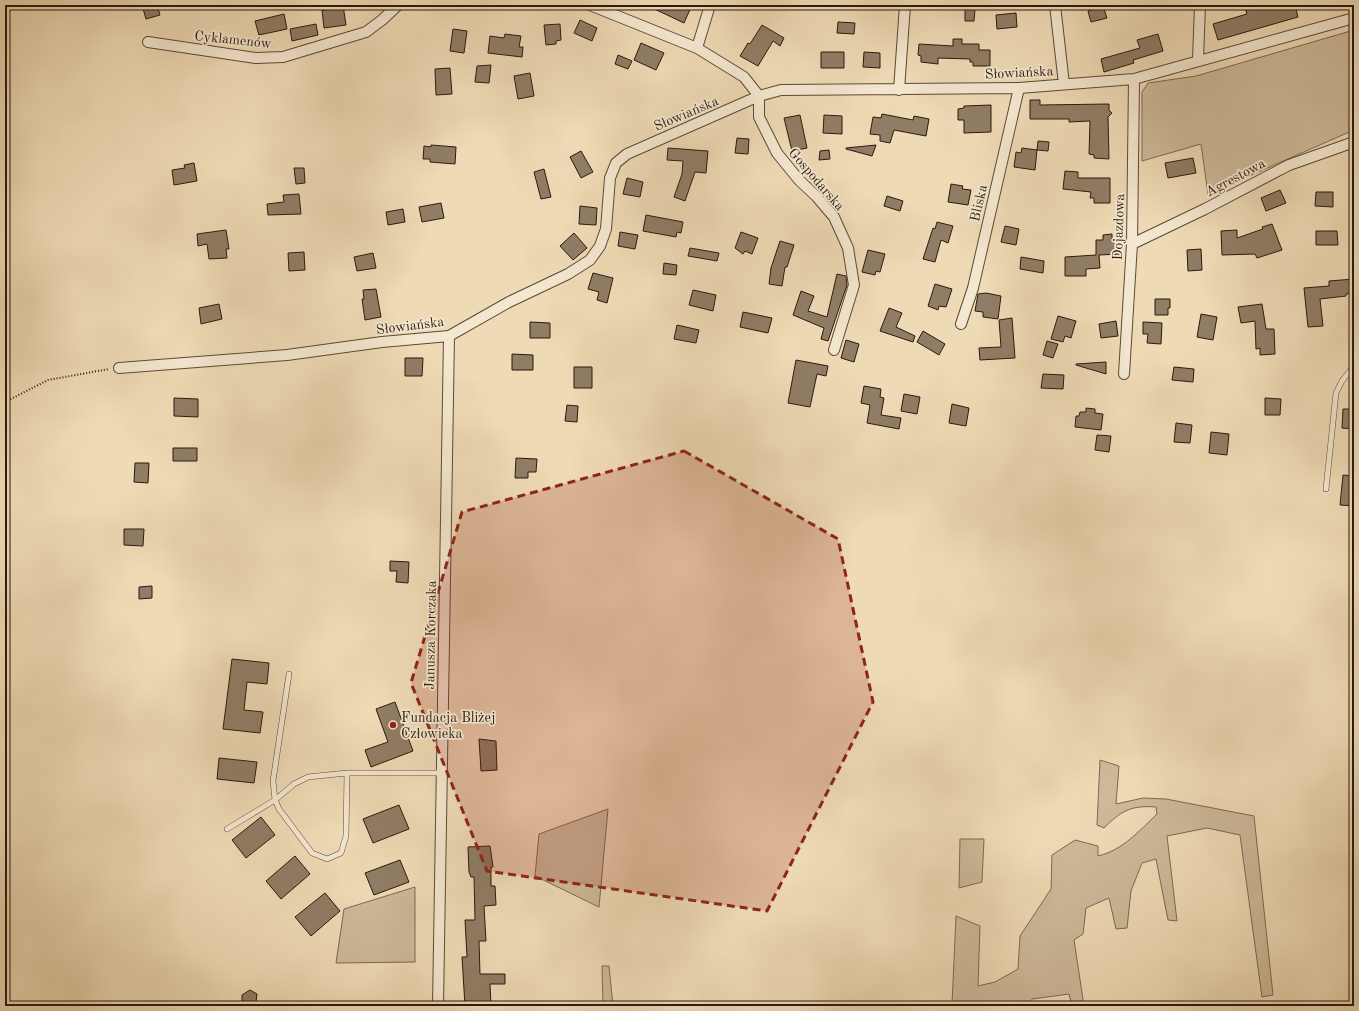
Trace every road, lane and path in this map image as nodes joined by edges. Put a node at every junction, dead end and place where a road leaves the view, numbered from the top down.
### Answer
1 (398, 5) edge
2 (590, 5) edge
3 (710, 5) edge
4 (905, 5) edge
5 (1055, 5) edge
6 (1200, 5) edge
7 (1354, 18) edge
8 (148, 42) dead end
9 (697, 48) junction
10 (1198, 60) junction
11 (1134, 79) junction
12 (1064, 84) junction
13 (1019, 88) junction
14 (899, 90) junction
15 (759, 96) junction
16 (1354, 142) edge
17 (1354, 220) edge
18 (1354, 224) edge
19 (1132, 244) junction
20 (961, 324) dead end
21 (449, 336) junction
22 (834, 350) dead end
23 (1354, 366) edge
24 (119, 368) joint
25 (1124, 374) dead end
26 (5, 402) edge
27 (1326, 489) dead end
28 (289, 674) dead end
29 (347, 773) junction
30 (442, 773) junction
31 (275, 800) junction
32 (227, 829) dead end
33 (438, 1006) edge

1 - 8 street, Cyklamenów
2 - 9 street
3 - 9 street
4 - 14 street
5 - 12 street
6 - 10 street
7 - 10 street, Słowiańska
9 - 15 street
10 - 11 street, Słowiańska
11 - 12 street, Słowiańska
11 - 19 street, Dojazdowa
12 - 13 street, Słowiańska
13 - 14 street, Słowiańska
13 - 20 street, Bliska
14 - 15 street, Słowiańska
15 - 21 street, Słowiańska
15 - 22 street, Gospodarska
16 - 19 street, Agrestowa
17 - 18 lane
19 - 25 street, Dojazdowa
21 - 24 street, Słowiańska
21 - 30 street, Janusza Korczaka
23 - 27 lane
24 - 26 path
28 - 31 lane
29 - 30 lane
29 - 31 lane
29 - 31 lane
30 - 33 street, Janusza Korczaka
31 - 32 lane

